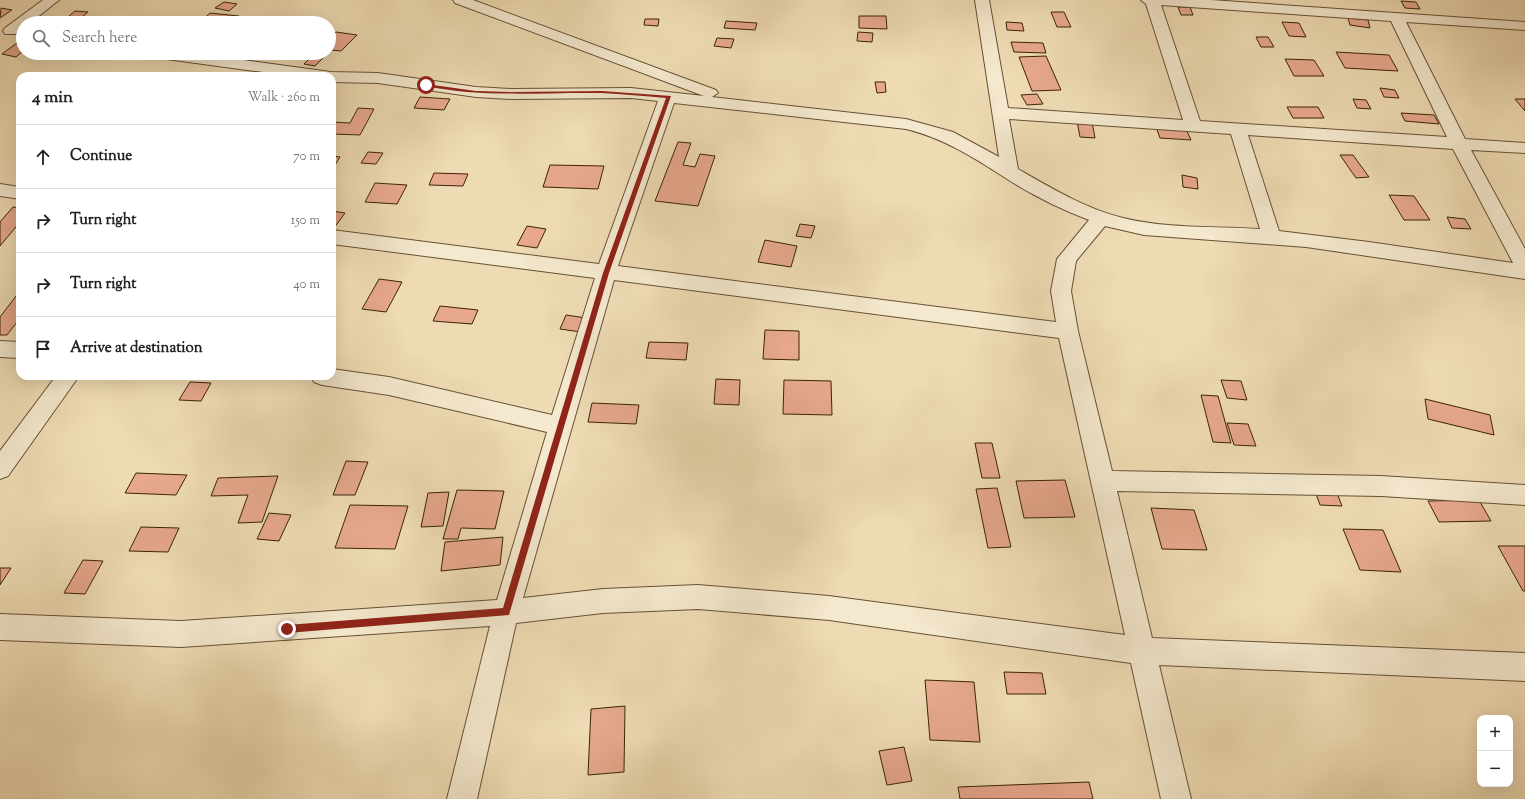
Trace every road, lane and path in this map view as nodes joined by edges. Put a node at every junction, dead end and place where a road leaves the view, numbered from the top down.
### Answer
1 (52, 0) edge
2 (460, 0) edge
3 (982, 0) edge
4 (1148, 0) edge
5 (1152, 0) edge
6 (31, 16) edge
7 (1396, 16) junction
8 (1525, 26) edge
9 (206, 60) edge
10 (288, 72) edge
11 (336, 77) edge
12 (668, 96) junction
13 (747, 107) junction
14 (1002, 113) junction
15 (1193, 125) junction
16 (1238, 129) junction
17 (1458, 144) junction
18 (1525, 148) edge
19 (1010, 173) junction
20 (0, 190) edge
21 (16, 192) edge
22 (1101, 218) junction
23 (1272, 237) junction
24 (336, 238) edge
25 (1525, 267) edge
26 (1525, 272) edge
27 (606, 273) junction
28 (1068, 331) junction
29 (0, 349) edge
30 (16, 350) edge
31 (336, 378) edge
32 (65, 380) edge
33 (560, 426) junction
34 (0, 469) edge
35 (1102, 481) junction
36 (1525, 495) edge
37 (506, 612) junction
38 (0, 627) edge
39 (1143, 651) junction
40 (1525, 667) edge
41 (462, 799) edge
42 (1176, 799) edge

1 - 6 street
2 - 13 street
3 - 14 street
4 - 5 street
5 - 7 street
5 - 15 street
7 - 8 street
7 - 17 street
9 - 10 street
11 - 12 street
12 - 13 street
12 - 27 street
13 - 19 street
14 - 15 street
14 - 19 street
15 - 16 street
16 - 17 street
16 - 23 street
17 - 18 street
17 - 25 street
19 - 22 street
20 - 21 street
22 - 23 street
22 - 28 street
23 - 26 street
24 - 27 street
27 - 28 street
27 - 33 street
28 - 35 street
29 - 30 street
31 - 33 street
32 - 34 street
33 - 37 street
35 - 36 street
35 - 39 street
37 - 38 street
37 - 39 street
37 - 41 street
39 - 40 street
39 - 42 street

